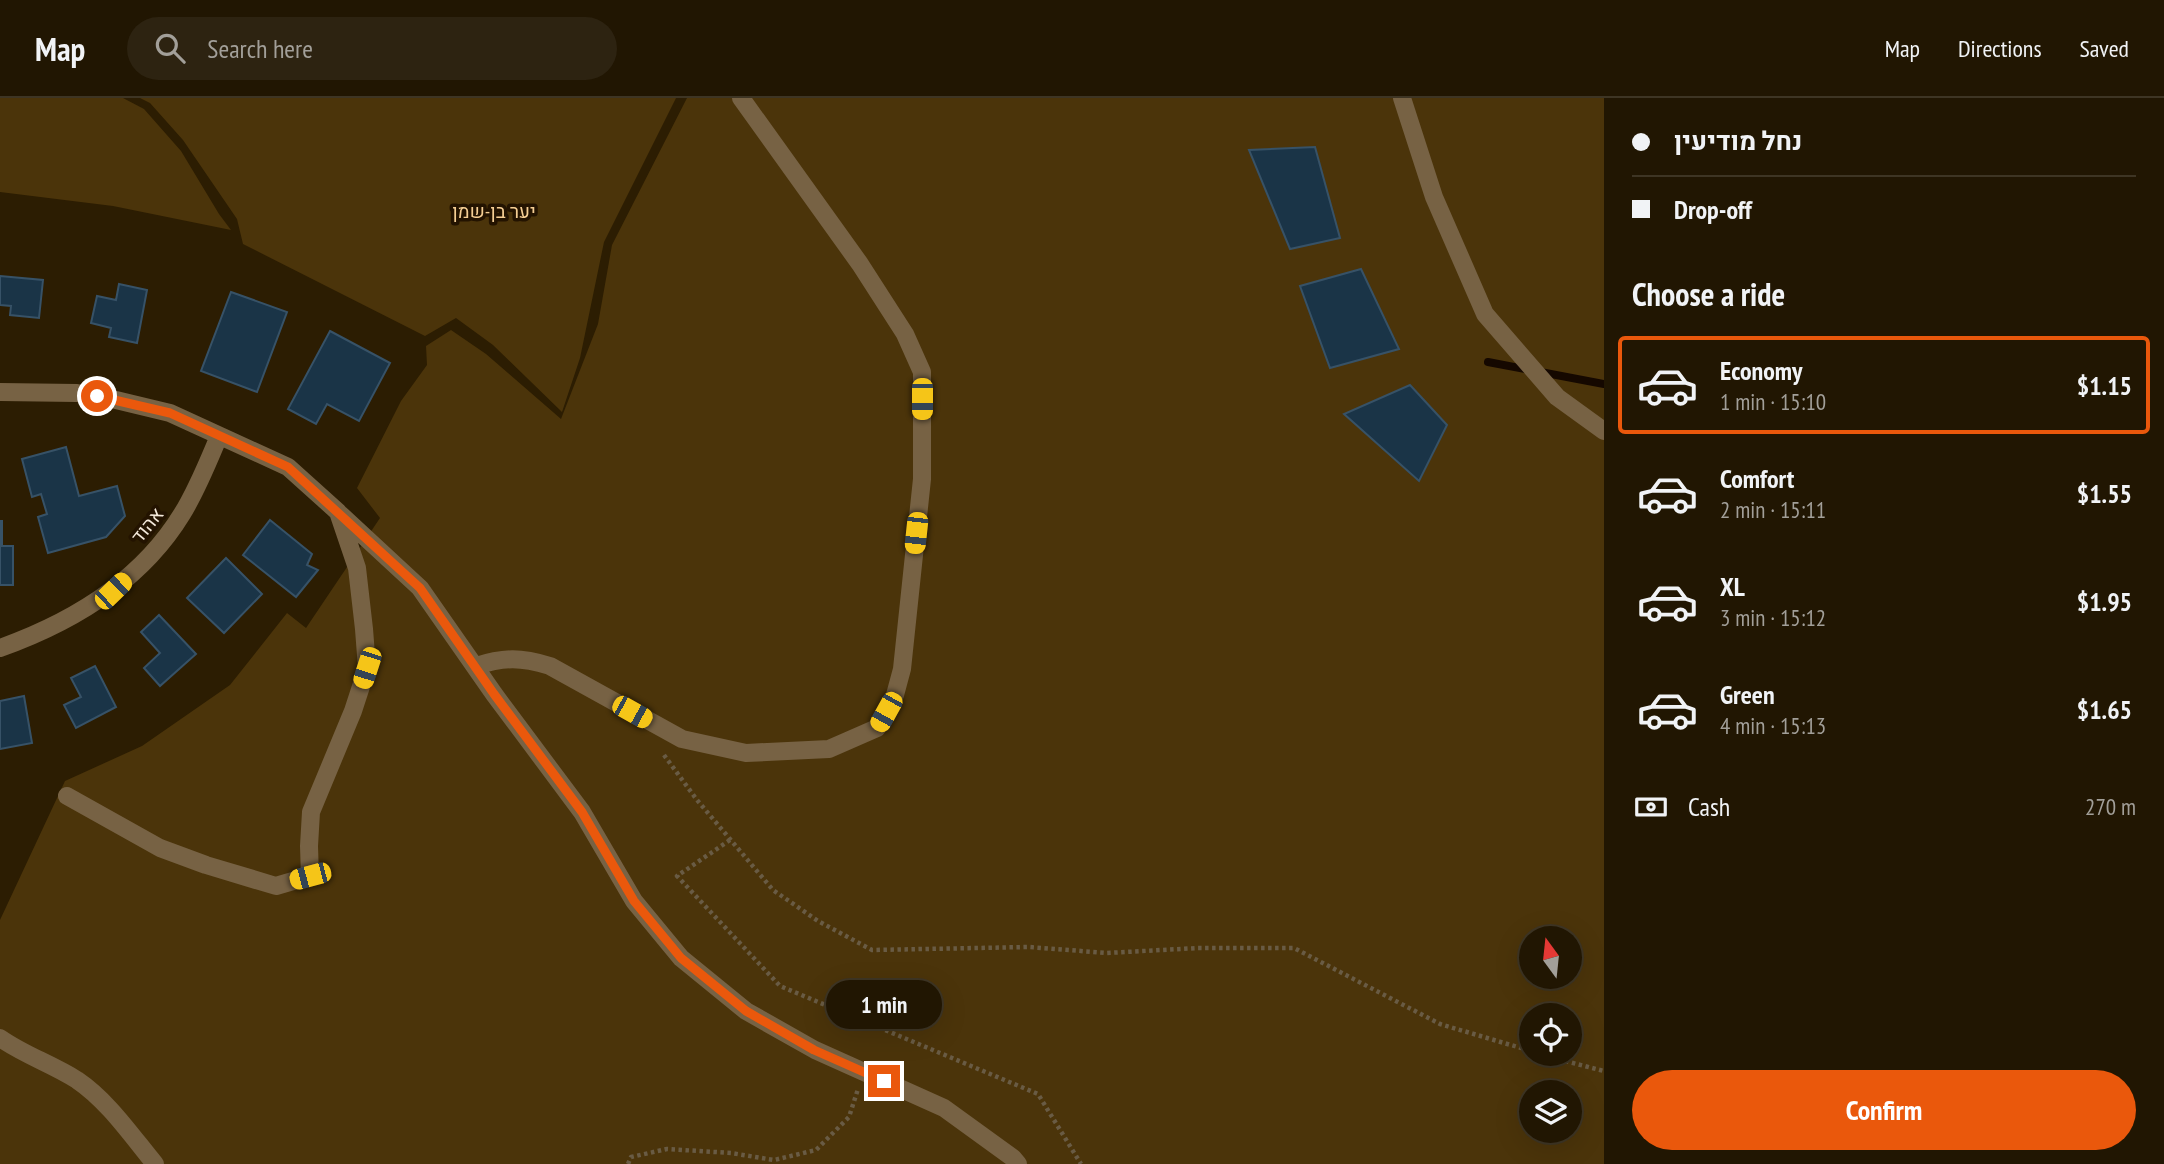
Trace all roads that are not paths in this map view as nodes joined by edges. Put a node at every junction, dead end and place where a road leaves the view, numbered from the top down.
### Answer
1 (741, 98) edge
2 (1402, 98) edge
3 (0, 392) edge
4 (1604, 431) edge
5 (219, 436) junction
6 (338, 512) junction
7 (0, 648) edge
8 (476, 666) junction
9 (67, 796) dead end
10 (0, 1038) edge
11 (155, 1164) edge
12 (1018, 1164) edge

1 - 8 street
2 - 4 street
3 - 5 street
5 - 6 street
5 - 7 street, אהוד
6 - 8 street
6 - 9 street
8 - 12 street
10 - 11 street

